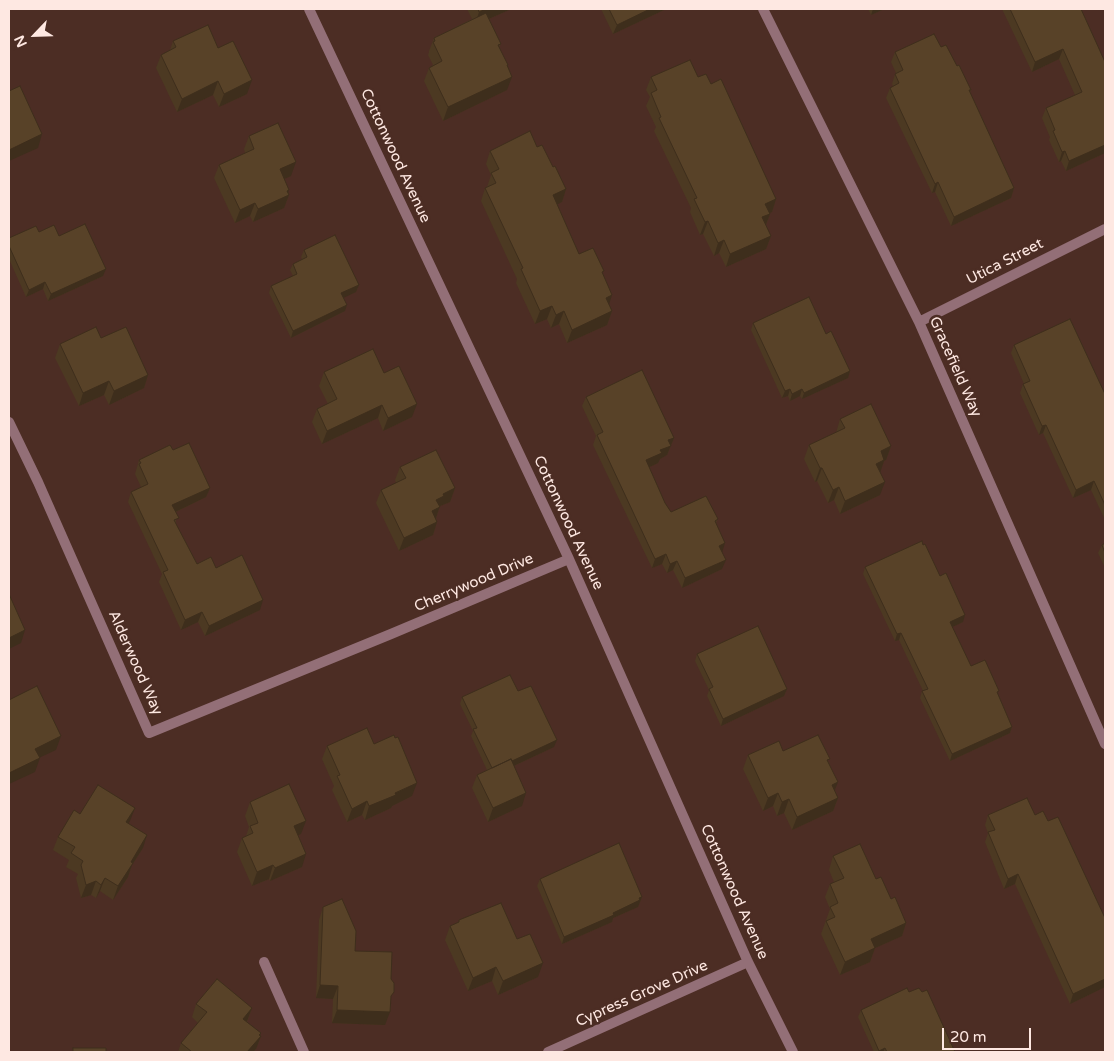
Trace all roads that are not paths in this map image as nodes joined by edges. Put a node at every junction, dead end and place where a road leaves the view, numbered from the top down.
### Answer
1 (309, 9) edge
2 (763, 9) edge
3 (1105, 228) edge
4 (919, 322) junction
5 (9, 422) edge
6 (569, 559) junction
7 (392, 634) joint
8 (1105, 744) edge
9 (264, 962) dead end
10 (748, 962) junction
11 (304, 1052) edge
12 (548, 1052) edge
13 (793, 1052) edge

1 - 6 street, Cottonwood Avenue
2 - 4 street, Gracefield Way
3 - 4 street, Utica Street
4 - 8 street, Gracefield Way
5 - 7 street, Alderwood Way
6 - 7 street, Cherrywood Drive
6 - 10 street, Cottonwood Avenue
9 - 11 street
10 - 12 street, Cypress Grove Drive
10 - 13 street, Cottonwood Avenue

